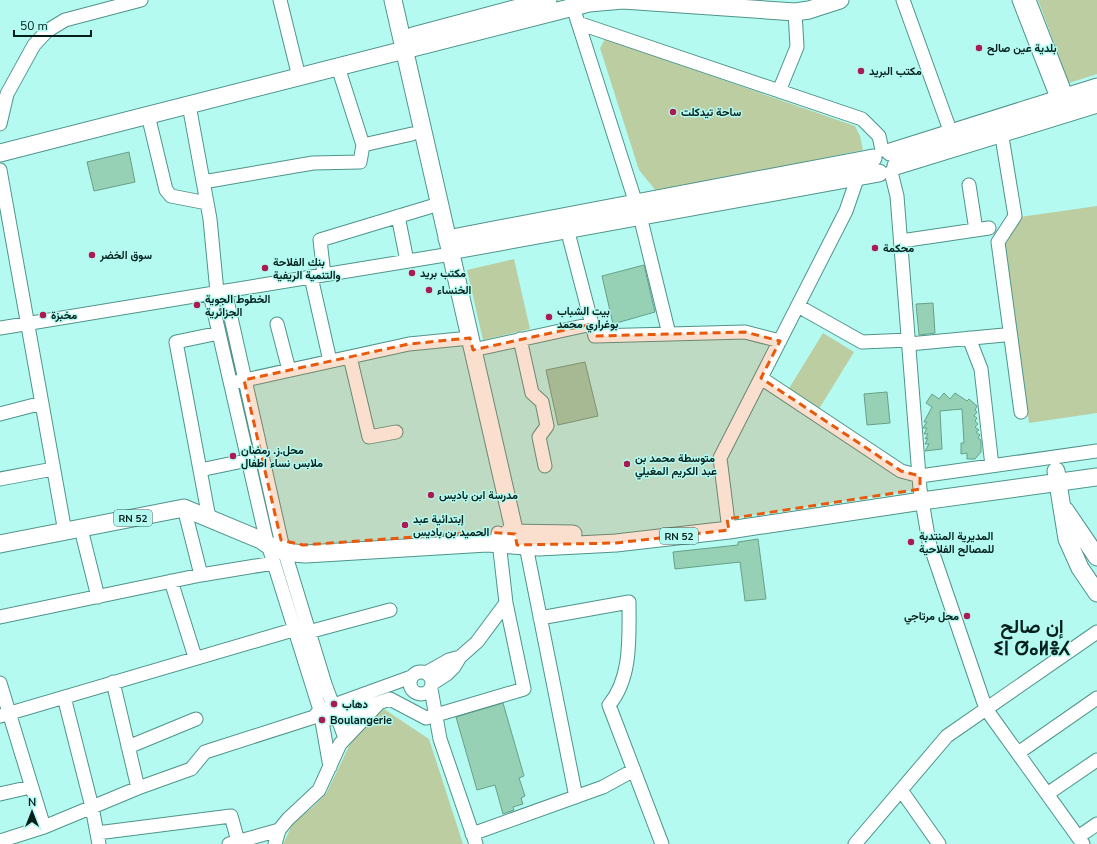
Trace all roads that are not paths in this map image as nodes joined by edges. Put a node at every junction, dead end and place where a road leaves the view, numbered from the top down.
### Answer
1 (141, 0) edge
2 (280, 0) edge
3 (393, 0) edge
4 (548, 0) edge
5 (623, 0) edge
6 (840, 0) edge
7 (903, 0) edge
8 (1019, 0) edge
9 (1029, 0) edge
10 (697, 2) edge
11 (785, 8) edge
12 (574, 10) edge
13 (403, 44) junction
14 (338, 67) junction
15 (297, 71) junction
16 (1097, 87) edge
17 (779, 91) junction
18 (4, 95) edge
19 (1097, 104) edge
20 (189, 105) junction
21 (1065, 105) junction
22 (148, 115) junction
23 (0, 124) edge
24 (1000, 126) junction
25 (951, 132) junction
26 (412, 134) dead end
27 (0, 144) edge
28 (363, 145) junction
29 (0, 153) edge
30 (885, 162) junction
31 (0, 170) edge
32 (858, 176) junction
33 (203, 182) junction
34 (969, 185) dead end
35 (207, 203) junction
36 (439, 204) junction
37 (3, 205) edge
38 (638, 210) junction
39 (398, 216) junction
40 (566, 223) junction
41 (901, 241) junction
42 (449, 248) junction
43 (407, 261) junction
44 (317, 276) junction
45 (217, 292) junction
46 (798, 306) junction
47 (27, 324) junction
48 (277, 324) dead end
49 (592, 324) junction
50 (0, 328) edge
51 (219, 333) junction
52 (669, 334) junction
53 (1004, 335) dead end
54 (969, 338) junction
55 (520, 339) junction
56 (780, 342) junction
57 (909, 342) junction
58 (471, 344) junction
59 (350, 357) junction
60 (330, 361) junction
61 (289, 370) junction
62 (761, 378) junction
63 (244, 380) junction
64 (230, 383) junction
65 (42, 404) junction
66 (1022, 412) dead end
67 (0, 414) edge
68 (396, 432) dead end
69 (1097, 451) edge
70 (248, 460) junction
71 (1097, 465) edge
72 (545, 466) dead end
73 (992, 466) junction
74 (53, 468) junction
75 (200, 470) junction
76 (1056, 470) junction
77 (1097, 477) edge
78 (0, 479) edge
79 (921, 489) junction
80 (1061, 504) junction
81 (184, 508) junction
82 (209, 518) junction
83 (728, 524) junction
84 (73, 530) junction
85 (499, 538) junction
86 (520, 542) junction
87 (0, 544) edge
88 (273, 547) junction
89 (1097, 557) edge
90 (201, 575) junction
91 (171, 581) junction
92 (1097, 593) edge
93 (98, 597) junction
94 (506, 603) junction
95 (390, 610) dead end
96 (0, 617) edge
97 (540, 618) junction
98 (302, 631) junction
99 (1097, 632) edge
100 (195, 657) junction
101 (113, 682) junction
102 (430, 682) junction
103 (0, 683) edge
104 (412, 687) junction
105 (64, 697) junction
106 (1097, 698) edge
107 (385, 701) junction
108 (986, 709) junction
109 (335, 711) junction
110 (5, 715) edge
111 (319, 716) junction
112 (431, 717) junction
113 (196, 719) dead end
114 (345, 738) junction
115 (128, 747) junction
116 (1018, 752) junction
117 (1097, 760) edge
118 (330, 768) junction
119 (634, 770) junction
120 (31, 787) junction
121 (138, 788) junction
122 (901, 790) junction
123 (0, 794) edge
124 (1047, 794) junction
125 (576, 797) junction
126 (92, 807) junction
127 (1097, 824) edge
128 (44, 827) junction
129 (280, 830) junction
130 (98, 838) edge
131 (474, 839) edge
132 (1080, 840) edge
133 (0, 841) edge
134 (234, 843) edge
135 (275, 844) edge
136 (662, 844) edge
137 (855, 844) edge
138 (939, 844) edge

1 - 18 street
2 - 15 street
3 - 13 main road
4 - 13 main road
5 - 10 main road
5 - 12 main road
6 - 11 main road
7 - 25 street
8 - 21 street
9 - 21 street
10 - 11 main road
11 - 17 street
12 - 13 main road
12 - 17 street
12 - 38 street
13 - 14 main road
13 - 15 main road
13 - 36 main road
14 - 15 main road
14 - 28 street
15 - 20 main road
15 - 27 main road
16 - 21 main road
17 - 30 street
18 - 23 street
19 - 21 main road
20 - 22 main road
20 - 33 street
21 - 24 main road
22 - 29 main road
22 - 35 street
24 - 25 main road
24 - 30 main road
24 - 66 street
25 - 30 main road
26 - 28 street
28 - 33 street
30 - 32 main road
30 - 38 main road
30 - 41 street
31 - 37 street
32 - 38 main road
32 - 46 street
33 - 35 street
34 - 41 street
35 - 45 street
36 - 39 street
36 - 42 main road
37 - 47 street
38 - 40 main road
38 - 52 street
39 - 43 street
39 - 44 street
40 - 42 main road
40 - 49 street
41 - 57 street
42 - 43 street
42 - 58 main road
43 - 44 street
44 - 45 street
44 - 60 street
45 - 47 street
45 - 51 street
45 - 63 street
46 - 56 street
46 - 57 street
47 - 50 street
47 - 65 street
48 - 61 street
49 - 52 street
49 - 55 street
51 - 64 street
51 - 75 street
52 - 56 street
53 - 54 street
54 - 57 street
54 - 73 street
55 - 58 street
55 - 72 street
56 - 62 street
57 - 79 street
58 - 59 street
58 - 86 main road
59 - 60 street
59 - 68 street
60 - 61 street
61 - 63 street
62 - 79 street
62 - 83 street
63 - 64 street
63 - 88 street
64 - 70 street
65 - 67 street
65 - 74 street
69 - 76 street
70 - 75 street
70 - 88 street
71 - 76 main road, RN 52
73 - 76 street
73 - 79 street
74 - 78 street
74 - 84 street
75 - 82 street
76 - 77 main road, RN 52
76 - 79 main road, RN 52
76 - 80 main road
79 - 83 main road, RN 52
79 - 108 street
80 - 89 main road
80 - 92 main road
81 - 82 main road, RN 52
81 - 84 main road, RN 52
81 - 90 street
82 - 88 main road, RN 52
83 - 86 main road, RN 52
84 - 87 main road, RN 52
84 - 93 street
85 - 86 main road, RN 52
85 - 88 main road, RN 52
85 - 94 street
86 - 97 street
88 - 90 street
88 - 98 street
90 - 91 street
91 - 93 street
91 - 100 street
93 - 96 street
94 - 102 street
94 - 112 street
95 - 98 street
97 - 119 street
97 - 125 street
98 - 100 street
98 - 109 street
98 - 111 street
99 - 108 street
100 - 101 street
101 - 105 street
101 - 115 street
102 - 104 street
102 - 104 street
102 - 112 street
103 - 110 street
104 - 107 street
104 - 109 street
104 - 112 street
105 - 110 street
105 - 126 street
106 - 116 street
107 - 109 street
107 - 112 street
107 - 114 street
108 - 116 street
108 - 122 street
109 - 111 street
109 - 114 street
110 - 120 street
111 - 118 street
111 - 121 street
112 - 131 street
113 - 115 street
114 - 118 street
115 - 121 street
116 - 124 street
117 - 124 street
118 - 129 street
119 - 125 street
119 - 136 street
120 - 123 street
120 - 128 street
121 - 126 street
122 - 137 street
122 - 138 street
124 - 132 street
125 - 131 street
126 - 128 street
126 - 130 street
127 - 132 street
128 - 133 street
129 - 134 street
129 - 135 street
130 - 134 street

